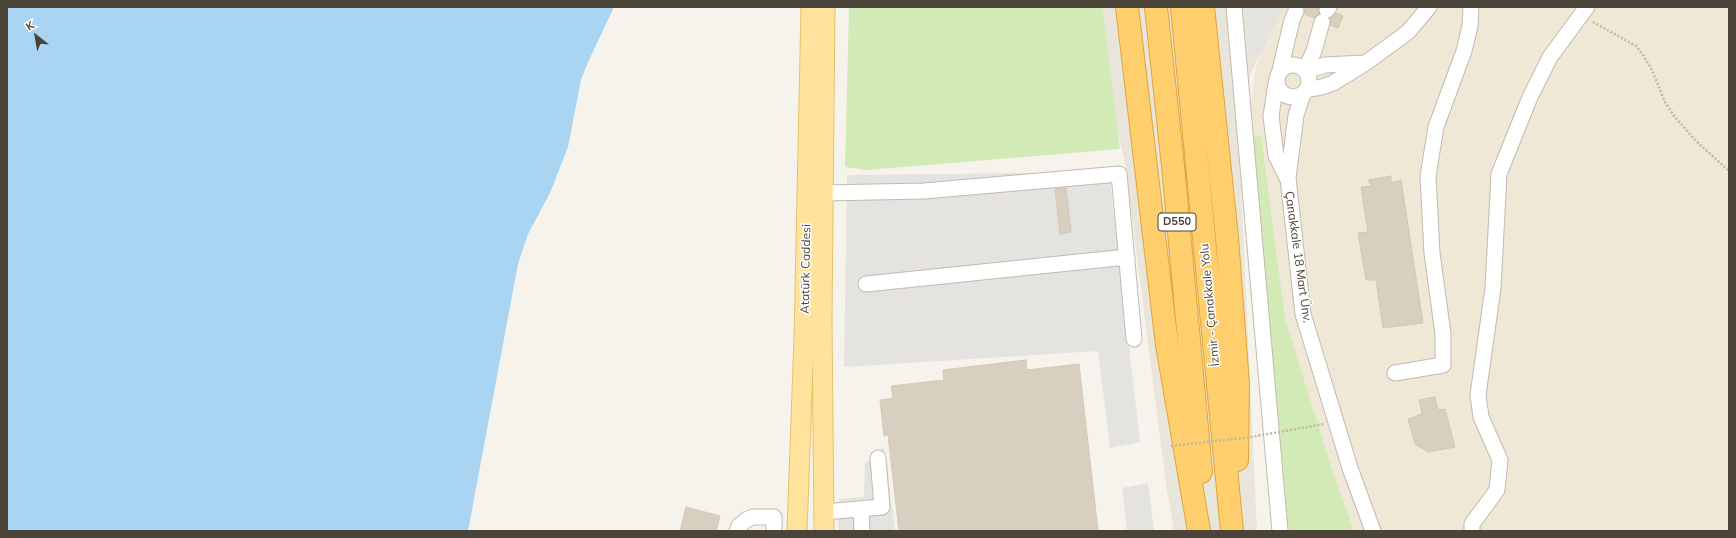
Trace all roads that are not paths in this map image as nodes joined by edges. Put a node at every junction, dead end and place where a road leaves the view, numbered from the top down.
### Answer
1 (811, 7) edge
2 (825, 7) edge
3 (1127, 7) edge
4 (1156, 7) edge
5 (1182, 7) edge
6 (1204, 7) edge
7 (1234, 7) edge
8 (1429, 7) edge
9 (1471, 7) edge
10 (1296, 11) dead end
11 (1584, 11) edge
12 (1326, 13) edge
13 (1367, 62) junction
14 (1306, 71) junction
15 (1278, 77) junction
16 (1305, 92) junction
17 (1288, 178) junction
18 (816, 193) junction
19 (1126, 257) junction
20 (866, 284) dead end
21 (1134, 339) dead end
22 (1395, 373) dead end
23 (878, 458) dead end
24 (861, 509) junction
25 (824, 512) junction
26 (737, 531) edge
27 (774, 531) edge
28 (797, 531) edge
29 (824, 531) edge
30 (862, 531) edge
31 (1199, 531) edge
32 (1205, 531) edge
33 (1232, 531) edge
34 (1237, 531) edge
35 (1280, 531) edge
36 (1373, 531) edge
37 (1472, 531) edge

1 - 18 main road, Atatürk Caddesi
2 - 18 main road, Atatürk Caddesi
3 - 31 highway
4 - 32 highway, İzmir - Çanakkale Yolu / D550
5 - 33 highway, İzmir - Çanakkale Yolu / D550
6 - 34 highway
7 - 35 street
8 - 13 street
9 - 22 street
10 - 15 street
11 - 37 street
12 - 14 street
13 - 14 street
13 - 16 street
14 - 15 street
14 - 16 street
15 - 16 street
15 - 17 street
16 - 17 street, Çanakkale 18 Mart Ünv.
17 - 36 street, Çanakkale 18 Mart Ünv.
18 - 19 street
18 - 25 main road, Atatürk Caddesi
18 - 28 main road, Atatürk Caddesi
19 - 20 street
19 - 21 street
23 - 24 street
24 - 25 street
24 - 30 street
25 - 29 main road, Atatürk Caddesi
26 - 27 street

